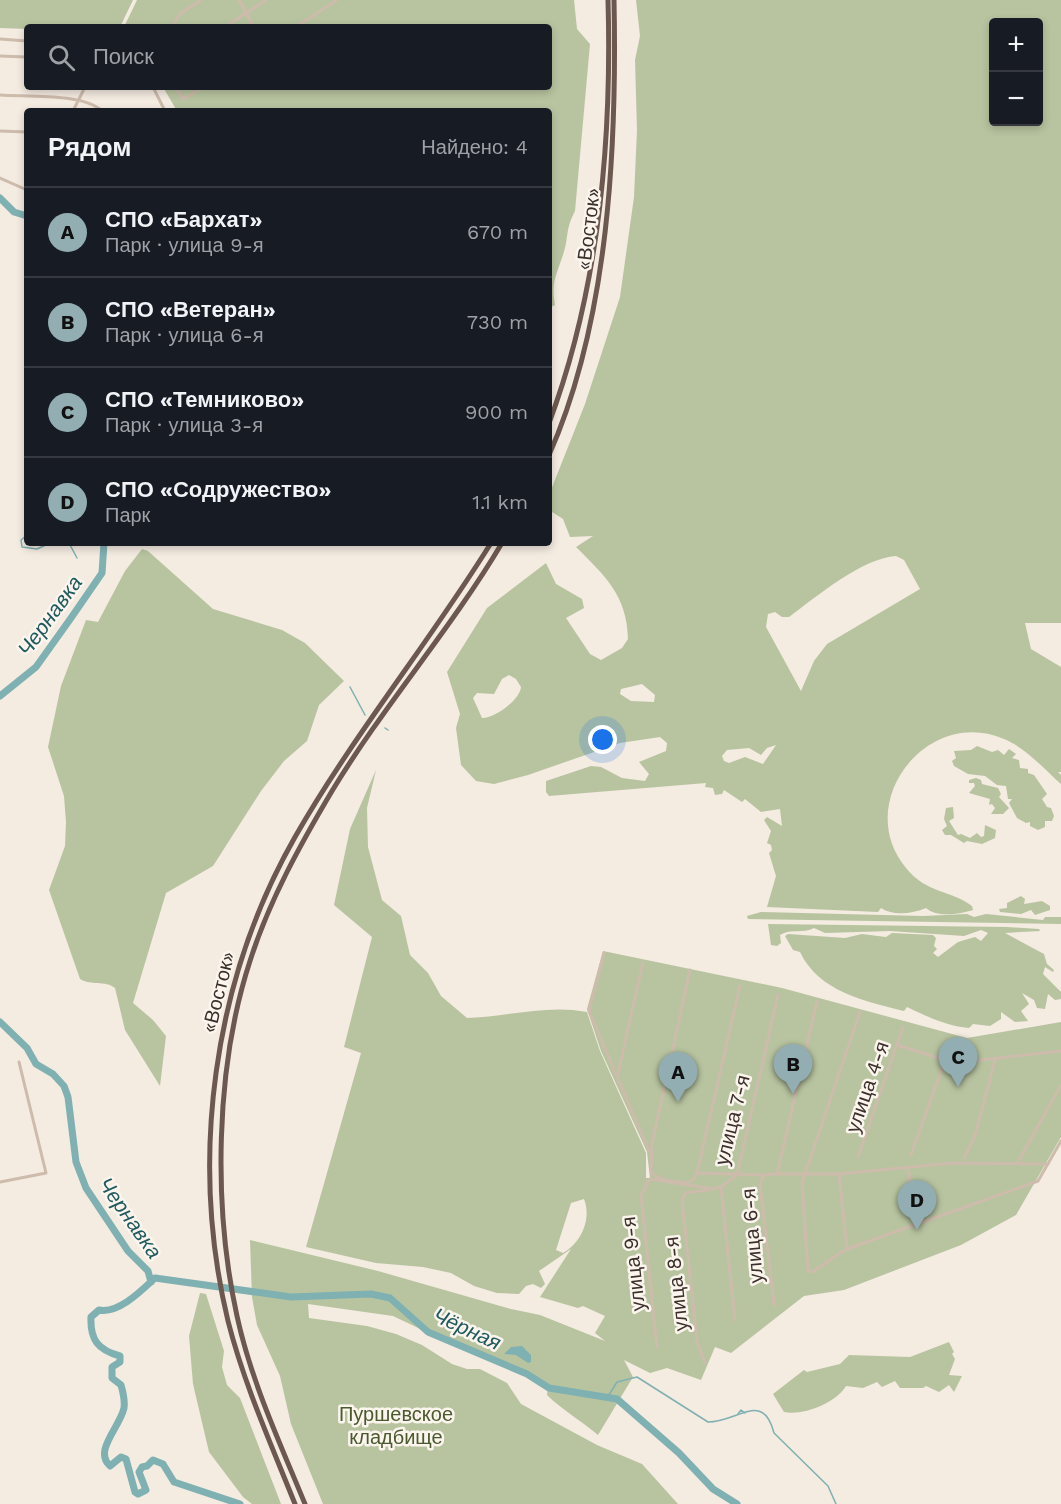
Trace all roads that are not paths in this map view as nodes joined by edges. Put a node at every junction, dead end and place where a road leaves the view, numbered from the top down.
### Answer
1 (201, 0) edge
2 (240, 0) edge
3 (266, 0) edge
4 (337, 0) edge
5 (608, 0) edge
6 (614, 0) edge
7 (247, 13) junction
8 (174, 24) edge
9 (230, 24) edge
10 (252, 24) edge
11 (301, 24) edge
12 (0, 39) edge
13 (24, 41) edge
14 (0, 56) edge
15 (24, 57) edge
16 (84, 90) edge
17 (154, 90) edge
18 (176, 90) edge
19 (198, 90) edge
20 (0, 95) edge
21 (79, 100) junction
22 (75, 108) edge
23 (98, 108) edge
24 (164, 108) edge
25 (0, 131) edge
26 (24, 132) edge
27 (0, 178) edge
28 (24, 189) edge
29 (552, 414) edge
30 (552, 446) edge
31 (489, 546) edge
32 (500, 546) edge
33 (604, 953) dead end
34 (643, 962) dead end
35 (690, 970) dead end
36 (740, 986) dead end
37 (778, 995) dead end
38 (817, 1002) dead end
39 (860, 1012) dead end
40 (903, 1027) dead end
41 (897, 1045) junction
42 (1061, 1051) edge
43 (995, 1059) junction
44 (945, 1060) junction
45 (19, 1062) dead end
46 (618, 1074) junction
47 (1061, 1085) edge
48 (1061, 1141) edge
49 (650, 1153) junction
50 (911, 1155) dead end
51 (858, 1157) dead end
52 (964, 1158) dead end
53 (1018, 1163) junction
54 (1048, 1164) junction
55 (908, 1168) junction
56 (697, 1173) junction
57 (777, 1174) junction
58 (805, 1174) junction
59 (839, 1174) junction
60 (737, 1175) junction
61 (764, 1175) junction
62 (0, 1182) edge
63 (721, 1187) junction
64 (911, 1188) dead end
65 (713, 1190) junction
66 (847, 1249) junction
67 (774, 1305) dead end
68 (735, 1320) dead end
69 (657, 1347) dead end
70 (705, 1363) dead end
71 (295, 1504) edge
72 (305, 1504) edge

1 - 8 street
2 - 7 street
3 - 7 street
4 - 11 street
5 - 29 highway, «Восток»
6 - 30 highway, «Восток»
7 - 9 street
7 - 10 street
12 - 13 street
14 - 15 street
16 - 21 street
17 - 24 street
18 - 19 street
20 - 21 street
21 - 22 street
21 - 23 street
25 - 26 street
27 - 28 street
31 - 71 highway, «Восток»
32 - 72 highway, «Восток»
33 - 46 street
34 - 46 street
35 - 49 street
36 - 56 street
37 - 60 street, улица 7-я
38 - 57 street, улица 6-я
39 - 58 street
40 - 41 street, улица 4-я
41 - 44 street
41 - 51 street, улица 4-я
42 - 43 street
43 - 44 street
43 - 52 street
44 - 50 street
45 - 62 street
46 - 49 street
47 - 53 street
48 - 54 street
49 - 56 street
53 - 54 street
53 - 55 street
54 - 66 street
55 - 59 street
55 - 64 street
56 - 60 street
57 - 58 street
57 - 61 street, улица 6-я
58 - 59 street
58 - 66 street
59 - 66 street
60 - 61 street
60 - 63 street, улица 7-я
61 - 67 street, улица 6-я
63 - 65 street
63 - 68 street, улица 7-я
65 - 69 street, улица 9-я
65 - 70 street, улица 8-я

